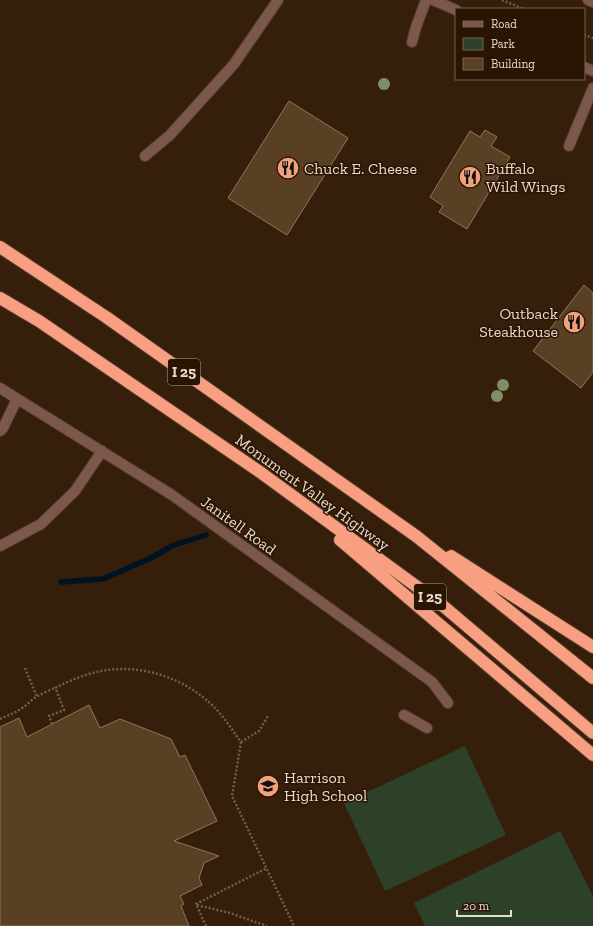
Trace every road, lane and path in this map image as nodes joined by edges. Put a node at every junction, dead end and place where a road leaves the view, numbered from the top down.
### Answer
1 (278, 0) edge
2 (426, 0) edge
3 (433, 0) edge
4 (502, 0) edge
5 (588, 0) edge
6 (593, 2) edge
7 (522, 8) edge
8 (455, 10) edge
9 (412, 42) dead end
10 (593, 88) edge
11 (569, 146) dead end
12 (145, 156) dead end
13 (0, 247) edge
14 (0, 298) edge
15 (0, 388) edge
16 (17, 399) junction
17 (0, 431) edge
18 (102, 452) junction
19 (260, 472) junction
20 (363, 499) junction
21 (0, 546) edge
22 (593, 647) edge
23 (25, 668) dead end
24 (593, 678) edge
25 (55, 688) junction
26 (37, 697) junction
27 (448, 703) dead end
28 (404, 715) dead end
29 (268, 716) dead end
30 (0, 720) edge
31 (52, 724) dead end
32 (427, 728) dead end
33 (593, 733) edge
34 (241, 742) junction
35 (593, 755) edge
36 (267, 868) junction
37 (196, 904) junction
38 (206, 926) edge
39 (267, 926) edge
40 (294, 926) edge

1 - 12 street
2 - 9 street
3 - 8 street
4 - 7 path
5 - 6 street
10 - 11 street
13 - 20 highway, Monument Valley Highway / I 25
14 - 19 highway, Monument Valley Highway / I 25
15 - 16 street, Janitell Road
16 - 17 street
16 - 18 street, Janitell Road
18 - 21 street
18 - 27 street, Janitell Road
19 - 33 highway, Monument Valley Highway / I 25
19 - 35 highway
20 - 22 highway
20 - 24 highway, Monument Valley Highway / I 25
23 - 26 path
25 - 26 path
25 - 31 path
25 - 34 path
26 - 30 path
28 - 32 street
29 - 34 path
34 - 36 path
36 - 37 path
36 - 40 path
37 - 38 path
37 - 39 path

